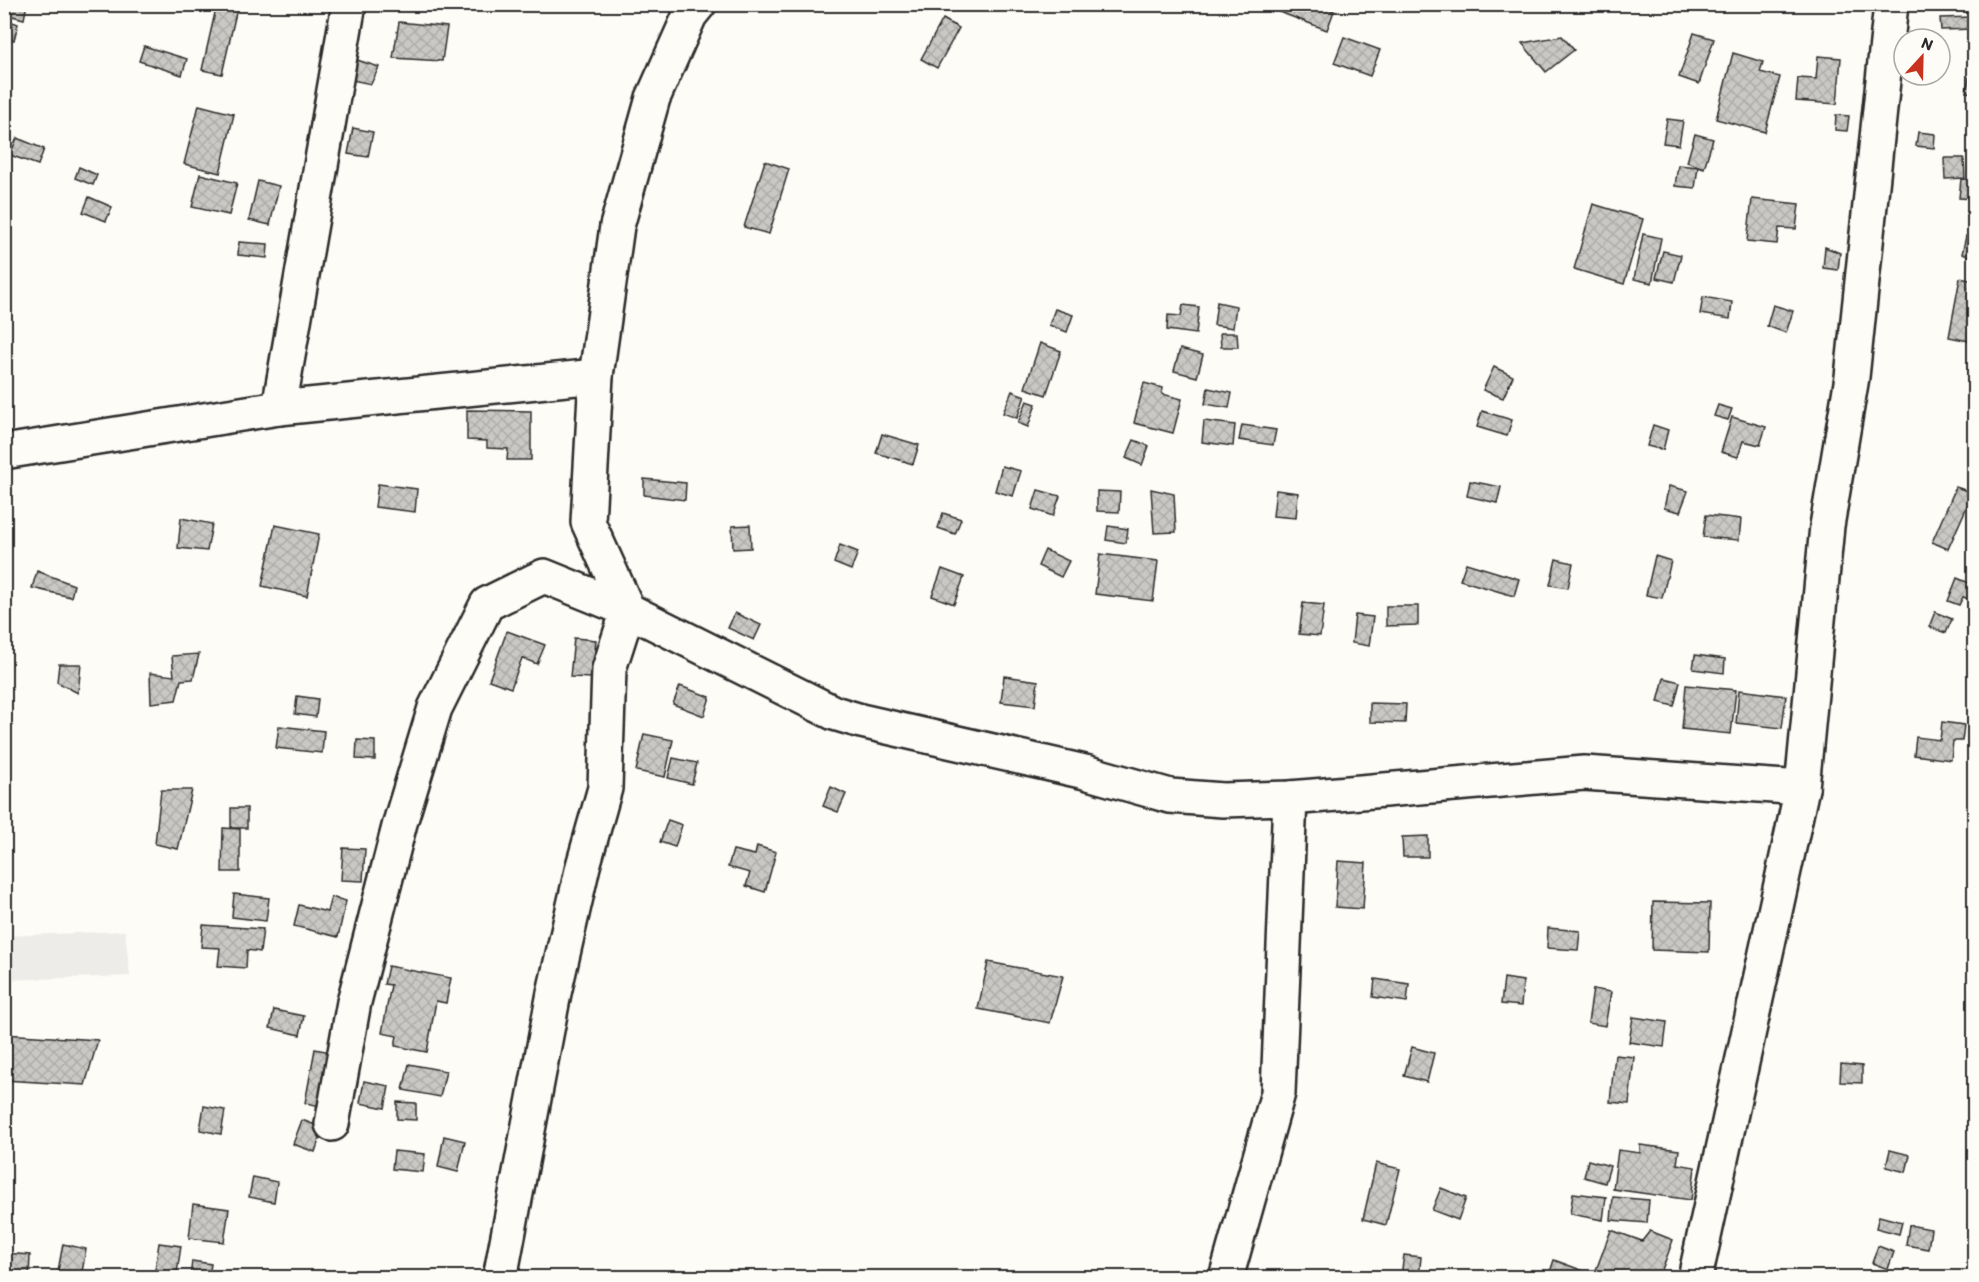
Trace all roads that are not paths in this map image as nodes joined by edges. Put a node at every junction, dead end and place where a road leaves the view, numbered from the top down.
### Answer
1 (349, 4) edge
2 (699, 4) edge
3 (1891, 4) edge
4 (596, 376) junction
5 (279, 408) junction
6 (4, 452) edge
7 (628, 610) junction
8 (1802, 788) junction
9 (1290, 798) junction
10 (332, 1124) dead end
11 (500, 1278) edge
12 (1226, 1278) edge
13 (1695, 1278) edge

1 - 5 street
2 - 4 street
3 - 8 street
4 - 5 street
4 - 7 street
5 - 6 street
7 - 9 street
7 - 10 street
7 - 11 street
8 - 9 street
8 - 13 street
9 - 12 street

